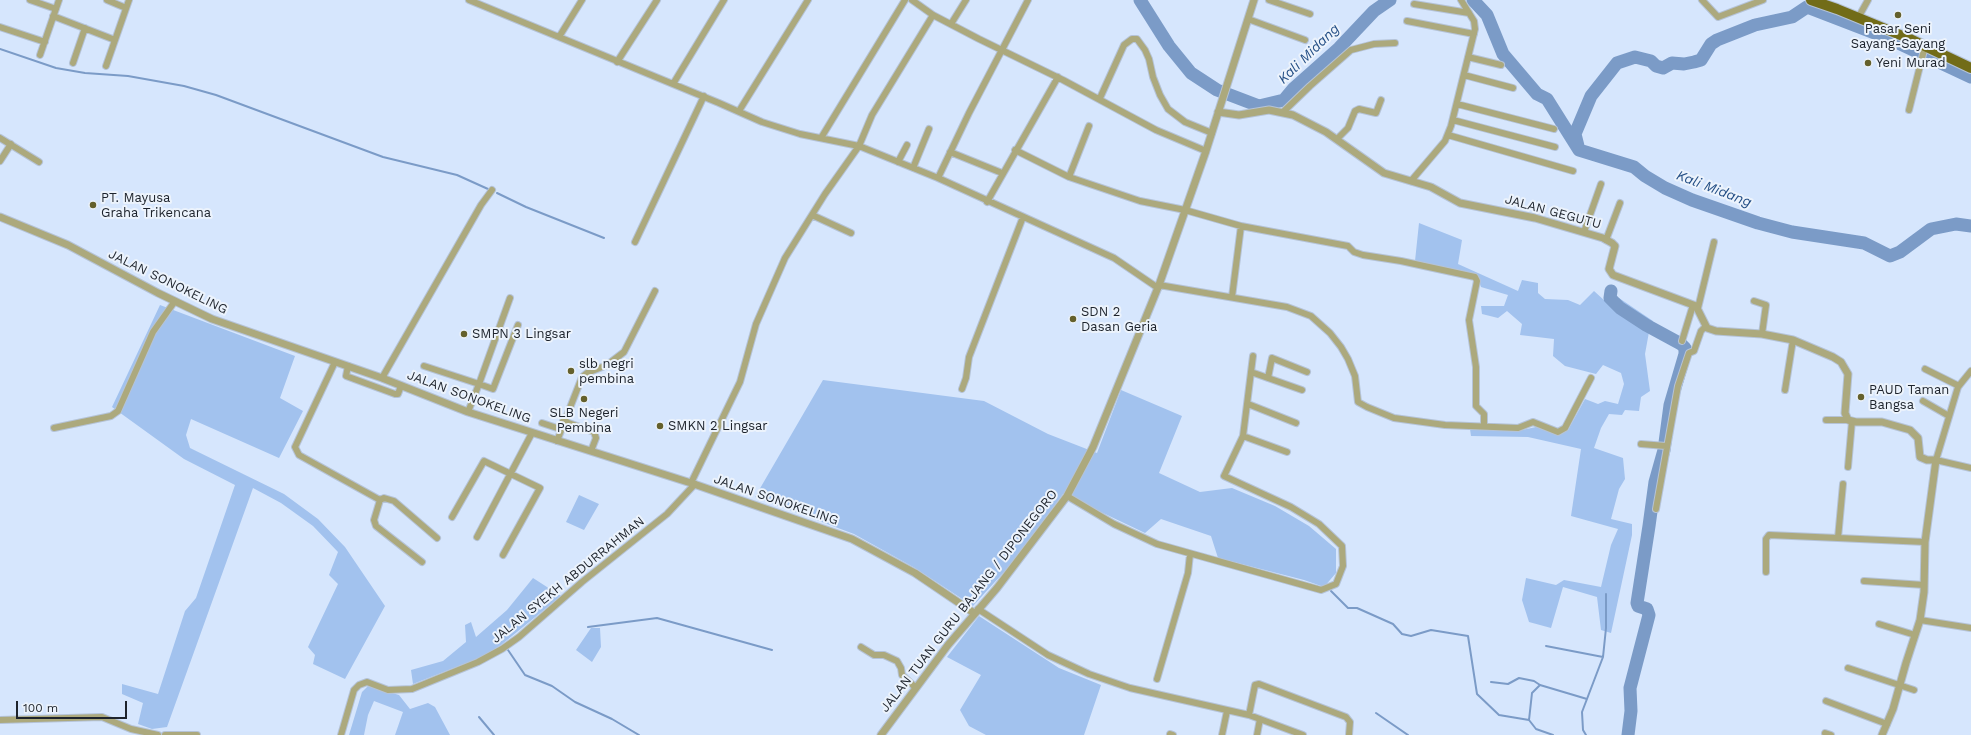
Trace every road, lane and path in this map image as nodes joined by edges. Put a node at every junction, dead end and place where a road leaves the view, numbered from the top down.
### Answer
1 (30, 0) edge
2 (59, 0) edge
3 (107, 0) edge
4 (129, 0) edge
5 (469, 0) edge
6 (582, 0) edge
7 (657, 0) edge
8 (724, 0) edge
9 (808, 0) edge
10 (905, 0) edge
11 (966, 0) edge
12 (1028, 0) edge
13 (1254, 0) edge
14 (1269, 0) edge
15 (1461, 0) edge
16 (1702, 0) edge
17 (1763, 0) edge
18 (1811, 0) edge
19 (1868, 0) edge
20 (916, 1) edge
21 (48, 3) edge
22 (1414, 4) dead end
23 (126, 8) junction
24 (55, 12) junction
25 (1469, 13) junction
26 (1310, 14) dead end
27 (932, 15) junction
28 (1858, 18) junction
29 (1248, 19) junction
30 (1407, 21) dead end
31 (951, 24) junction
32 (0, 27) edge
33 (85, 28) junction
34 (1474, 34) junction
35 (559, 37) junction
36 (115, 40) junction
37 (1305, 40) dead end
38 (45, 42) junction
39 (1395, 43) dead end
40 (1002, 50) junction
41 (1923, 52) junction
42 (40, 54) dead end
43 (1468, 57) junction
44 (617, 62) junction
45 (72, 63) dead end
46 (1501, 65) dead end
47 (106, 66) dead end
48 (1971, 68) edge
49 (1464, 75) junction
50 (1058, 77) junction
51 (673, 84) junction
52 (1513, 88) dead end
53 (704, 96) junction
54 (1100, 98) junction
55 (1381, 100) dead end
56 (1457, 104) junction
57 (1909, 110) dead end
58 (739, 111) junction
59 (1218, 112) junction
60 (1283, 112) junction
61 (1453, 120) junction
62 (1089, 126) dead end
63 (929, 129) dead end
64 (1554, 129) dead end
65 (1212, 133) junction
66 (1448, 135) junction
67 (0, 138) edge
68 (821, 138) junction
69 (1337, 139) junction
70 (11, 144) junction
71 (907, 145) dead end
72 (859, 146) junction
73 (1555, 147) dead end
74 (1016, 150) junction
75 (1206, 151) junction
76 (950, 152) junction
77 (0, 161) edge
78 (39, 162) dead end
79 (898, 162) junction
80 (913, 168) junction
81 (1573, 171) dead end
82 (1002, 173) junction
83 (1069, 177) junction
84 (938, 178) junction
85 (1411, 181) junction
86 (1601, 184) dead end
87 (492, 190) dead end
88 (987, 202) junction
89 (1620, 203) dead end
90 (1185, 210) junction
91 (812, 215) junction
92 (0, 217) edge
93 (1023, 217) junction
94 (1241, 226) junction
95 (851, 232) dead end
96 (1584, 232) junction
97 (1606, 240) junction
98 (635, 242) dead end
99 (1714, 242) dead end
100 (1159, 287) junction
101 (655, 291) dead end
102 (1232, 297) junction
103 (510, 298) dead end
104 (175, 301) junction
105 (1754, 301) dead end
106 (1696, 307) junction
107 (518, 325) dead end
108 (1705, 327) junction
109 (1762, 334) junction
110 (1793, 340) junction
111 (1682, 341) dead end
112 (1253, 356) dead end
113 (335, 362) junction
114 (348, 366) junction
115 (424, 366) dead end
116 (1924, 369) dead end
117 (1971, 371) edge
118 (1251, 372) junction
119 (1307, 372) dead end
120 (382, 378) junction
121 (1268, 378) junction
122 (1592, 378) dead end
123 (479, 384) junction
124 (401, 386) junction
125 (1959, 386) junction
126 (962, 389) dead end
127 (1302, 390) dead end
128 (1785, 390) dead end
129 (1923, 401) dead end
130 (1248, 404) junction
131 (468, 412) junction
132 (1949, 416) junction
133 (1826, 420) dead end
134 (1850, 420) junction
135 (564, 421) junction
136 (542, 423) dead end
137 (1296, 423) dead end
138 (1484, 426) junction
139 (54, 428) dead end
140 (560, 429) junction
141 (532, 433) junction
142 (1243, 436) junction
143 (556, 441) junction
144 (1641, 444) dead end
145 (1664, 446) junction
146 (591, 451) junction
147 (1287, 452) dead end
148 (1936, 460) junction
149 (1848, 467) dead end
150 (1971, 468) edge
151 (511, 473) junction
152 (693, 484) junction
153 (1843, 484) dead end
154 (1067, 496) junction
155 (380, 500) junction
156 (1656, 509) dead end
157 (452, 517) dead end
158 (477, 537) dead end
159 (437, 538) dead end
160 (1838, 538) junction
161 (1925, 542) junction
162 (1190, 554) junction
163 (503, 555) dead end
164 (422, 562) dead end
165 (1766, 572) dead end
166 (1864, 582) dead end
167 (1924, 585) junction
168 (976, 611) junction
169 (1920, 620) junction
170 (1879, 624) dead end
171 (1971, 628) edge
172 (1915, 635) junction
173 (861, 647) dead end
174 (1848, 668) dead end
175 (1158, 679) dead end
176 (1899, 685) junction
177 (916, 688) junction
178 (1914, 690) dead end
179 (1826, 701) dead end
180 (1227, 711) junction
181 (1249, 715) junction
182 (1260, 719) junction
183 (0, 720) edge
184 (1887, 724) junction
185 (158, 735) edge
186 (165, 735) edge
187 (197, 735) edge
188 (341, 735) edge
189 (881, 735) edge
190 (1222, 735) edge
191 (1257, 735) edge
192 (1303, 735) edge
193 (1349, 735) edge
194 (1882, 735) edge

1 - 21 street
2 - 24 street
3 - 23 street
4 - 23 street
5 - 35 street
6 - 35 street
7 - 44 street
8 - 51 street
9 - 58 street
10 - 68 street
11 - 31 street
12 - 40 street
13 - 29 street, JALAN TUAN GURU BAJANG / DIPONEGORO
14 - 26 street
15 - 25 street
16 - 17 street
18 - 28 highway
19 - 28 street
20 - 27 street
21 - 24 street
22 - 25 street
23 - 36 street
24 - 33 street
24 - 38 street
25 - 34 street
27 - 31 street
27 - 72 street
28 - 41 highway
29 - 37 street
29 - 59 street, JALAN TUAN GURU BAJANG / DIPONEGORO
30 - 34 street
31 - 40 street
32 - 38 street
33 - 36 street
33 - 45 street
34 - 43 street
35 - 44 street
36 - 47 street
38 - 42 street
39 - 60 street
40 - 50 street
40 - 76 street
41 - 48 highway
41 - 57 street
43 - 46 street
43 - 49 street
44 - 51 street
49 - 52 street
49 - 56 street
50 - 54 street
50 - 74 street
51 - 53 street
53 - 58 street
53 - 98 street
54 - 65 street
54 - 75 street
55 - 69 street
56 - 61 street
56 - 64 street
58 - 68 street
59 - 60 street, JALAN GEGUTU
59 - 65 street, JALAN TUAN GURU BAJANG / DIPONEGORO
60 - 69 street, JALAN GEGUTU
61 - 66 street
61 - 73 street
62 - 83 street
63 - 80 street
65 - 75 street, JALAN TUAN GURU BAJANG / DIPONEGORO
66 - 81 street
66 - 85 street
67 - 70 street
68 - 72 street
69 - 85 street, JALAN GEGUTU
70 - 77 street
70 - 78 street
71 - 79 street
72 - 79 street
72 - 91 street
74 - 82 street
74 - 83 street
75 - 90 street, JALAN TUAN GURU BAJANG / DIPONEGORO
76 - 82 street
76 - 84 street
79 - 80 street
80 - 84 street
82 - 88 street
83 - 90 street
84 - 88 street
85 - 96 street, JALAN GEGUTU
86 - 96 street
87 - 120 street
88 - 93 street
89 - 97 street
90 - 94 street
90 - 100 street, JALAN TUAN GURU BAJANG / DIPONEGORO
91 - 95 street
91 - 152 street
92 - 104 street, JALAN SONOKELING
93 - 100 street
93 - 126 street
94 - 102 street
94 - 138 street
96 - 97 street, JALAN GEGUTU
97 - 106 street, JALAN GEGUTU
99 - 106 street
100 - 102 street
100 - 154 street, JALAN TUAN GURU BAJANG / DIPONEGORO
101 - 135 street
102 - 138 street
103 - 123 street
104 - 113 street, JALAN SONOKELING
104 - 139 street
105 - 109 street
106 - 108 street
106 - 111 street
107 - 123 street
108 - 109 street
108 - 145 street
109 - 110 street
110 - 128 street
110 - 134 street
112 - 118 street
113 - 114 street, JALAN SONOKELING
113 - 155 street
114 - 120 street, JALAN SONOKELING
114 - 124 street
115 - 123 street
116 - 125 street
117 - 125 street
118 - 121 street
118 - 130 street
119 - 121 street
120 - 124 street, JALAN SONOKELING
121 - 127 street
122 - 138 street
123 - 131 street
124 - 131 street, JALAN SONOKELING
125 - 132 street
129 - 132 street
130 - 137 street
130 - 142 street
131 - 141 street, JALAN SONOKELING
132 - 148 street
133 - 134 street
134 - 148 street
134 - 149 street
135 - 140 street
135 - 146 street
136 - 140 street
140 - 143 street
141 - 143 street, JALAN SONOKELING
141 - 151 street
142 - 147 street
142 - 162 street
143 - 146 street, JALAN SONOKELING
144 - 145 street
145 - 156 street
146 - 152 street, JALAN SONOKELING
148 - 150 street
148 - 161 street
151 - 157 street
151 - 158 street
151 - 163 street
152 - 168 street, JALAN SONOKELING
152 - 188 street, JALAN SYEKH ABDURRAHMAN
153 - 160 street
154 - 162 street
154 - 168 street, JALAN TUAN GURU BAJANG / DIPONEGORO
155 - 159 street
155 - 164 street
160 - 161 street
160 - 165 street
161 - 167 street
162 - 175 street
166 - 167 street
167 - 169 street
168 - 177 street, JALAN TUAN GURU BAJANG / DIPONEGORO
168 - 180 street
169 - 171 street
169 - 172 street
170 - 172 street
172 - 176 street
173 - 177 street
174 - 176 street
176 - 178 street
176 - 184 street
177 - 189 street, JALAN TUAN GURU BAJANG / DIPONEGORO
179 - 184 street
180 - 181 street
180 - 190 street
181 - 182 street
181 - 193 street
182 - 191 street
182 - 192 street
183 - 185 street
184 - 194 street
186 - 187 street

